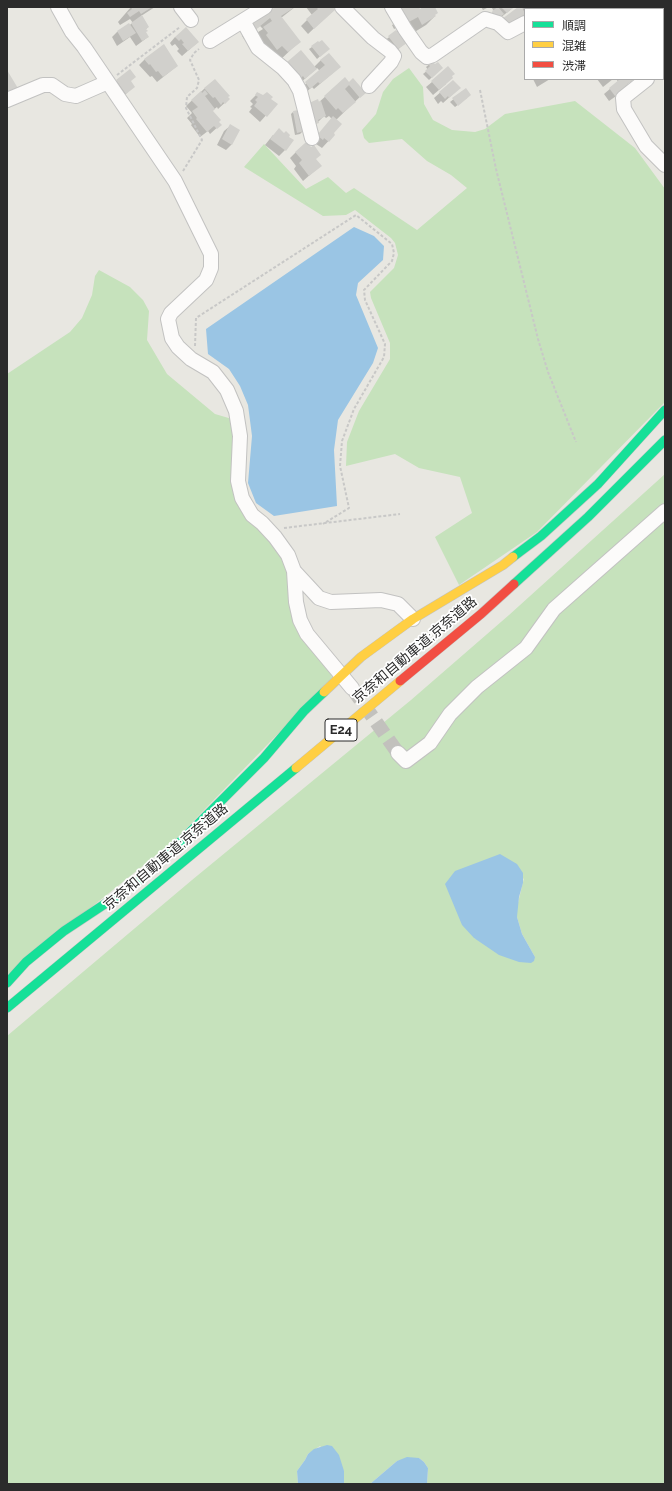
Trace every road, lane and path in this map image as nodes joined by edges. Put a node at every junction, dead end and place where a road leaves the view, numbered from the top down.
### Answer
1 (58, 7) edge
2 (181, 7) edge
3 (265, 7) edge
4 (342, 7) edge
5 (392, 7) edge
6 (191, 20) joint
7 (243, 21) junction
8 (524, 24) edge
9 (210, 41) joint
10 (646, 80) edge
11 (108, 82) junction
12 (369, 86) dead end
13 (480, 90) dead end
14 (7, 100) edge
15 (312, 138) dead end
16 (665, 164) edge
17 (175, 181) junction
18 (194, 361) junction
19 (665, 410) edge
20 (665, 440) edge
21 (576, 442) dead end
22 (613, 505) dead end
23 (665, 511) edge
24 (400, 514) dead end
25 (323, 524) junction
26 (275, 537) junction
27 (294, 571) junction
28 (413, 619) junction
29 (342, 676) junction
30 (352, 688) tunnel mouth
31 (398, 753) tunnel mouth
32 (7, 983) edge
33 (7, 1008) edge
34 (8, 1017) dead end

1 - 11 street
2 - 6 street
3 - 7 street
4 - 12 street
5 - 8 street
6 - 11 path
7 - 9 street
7 - 15 street
9 - 17 path
10 - 16 street
11 - 14 street
11 - 17 street
13 - 21 path
17 - 18 street
18 - 25 path
18 - 26 street
19 - 28 main road
20 - 33 main road, 京奈和自動車道;京奈道路 / E24
22 - 34 main road, 京奈和自動車道;京奈道路 / E24
23 - 31 street
24 - 25 path
25 - 26 path
26 - 27 street
27 - 28 street
27 - 29 street
28 - 29 main road
29 - 30 street
29 - 32 main road

